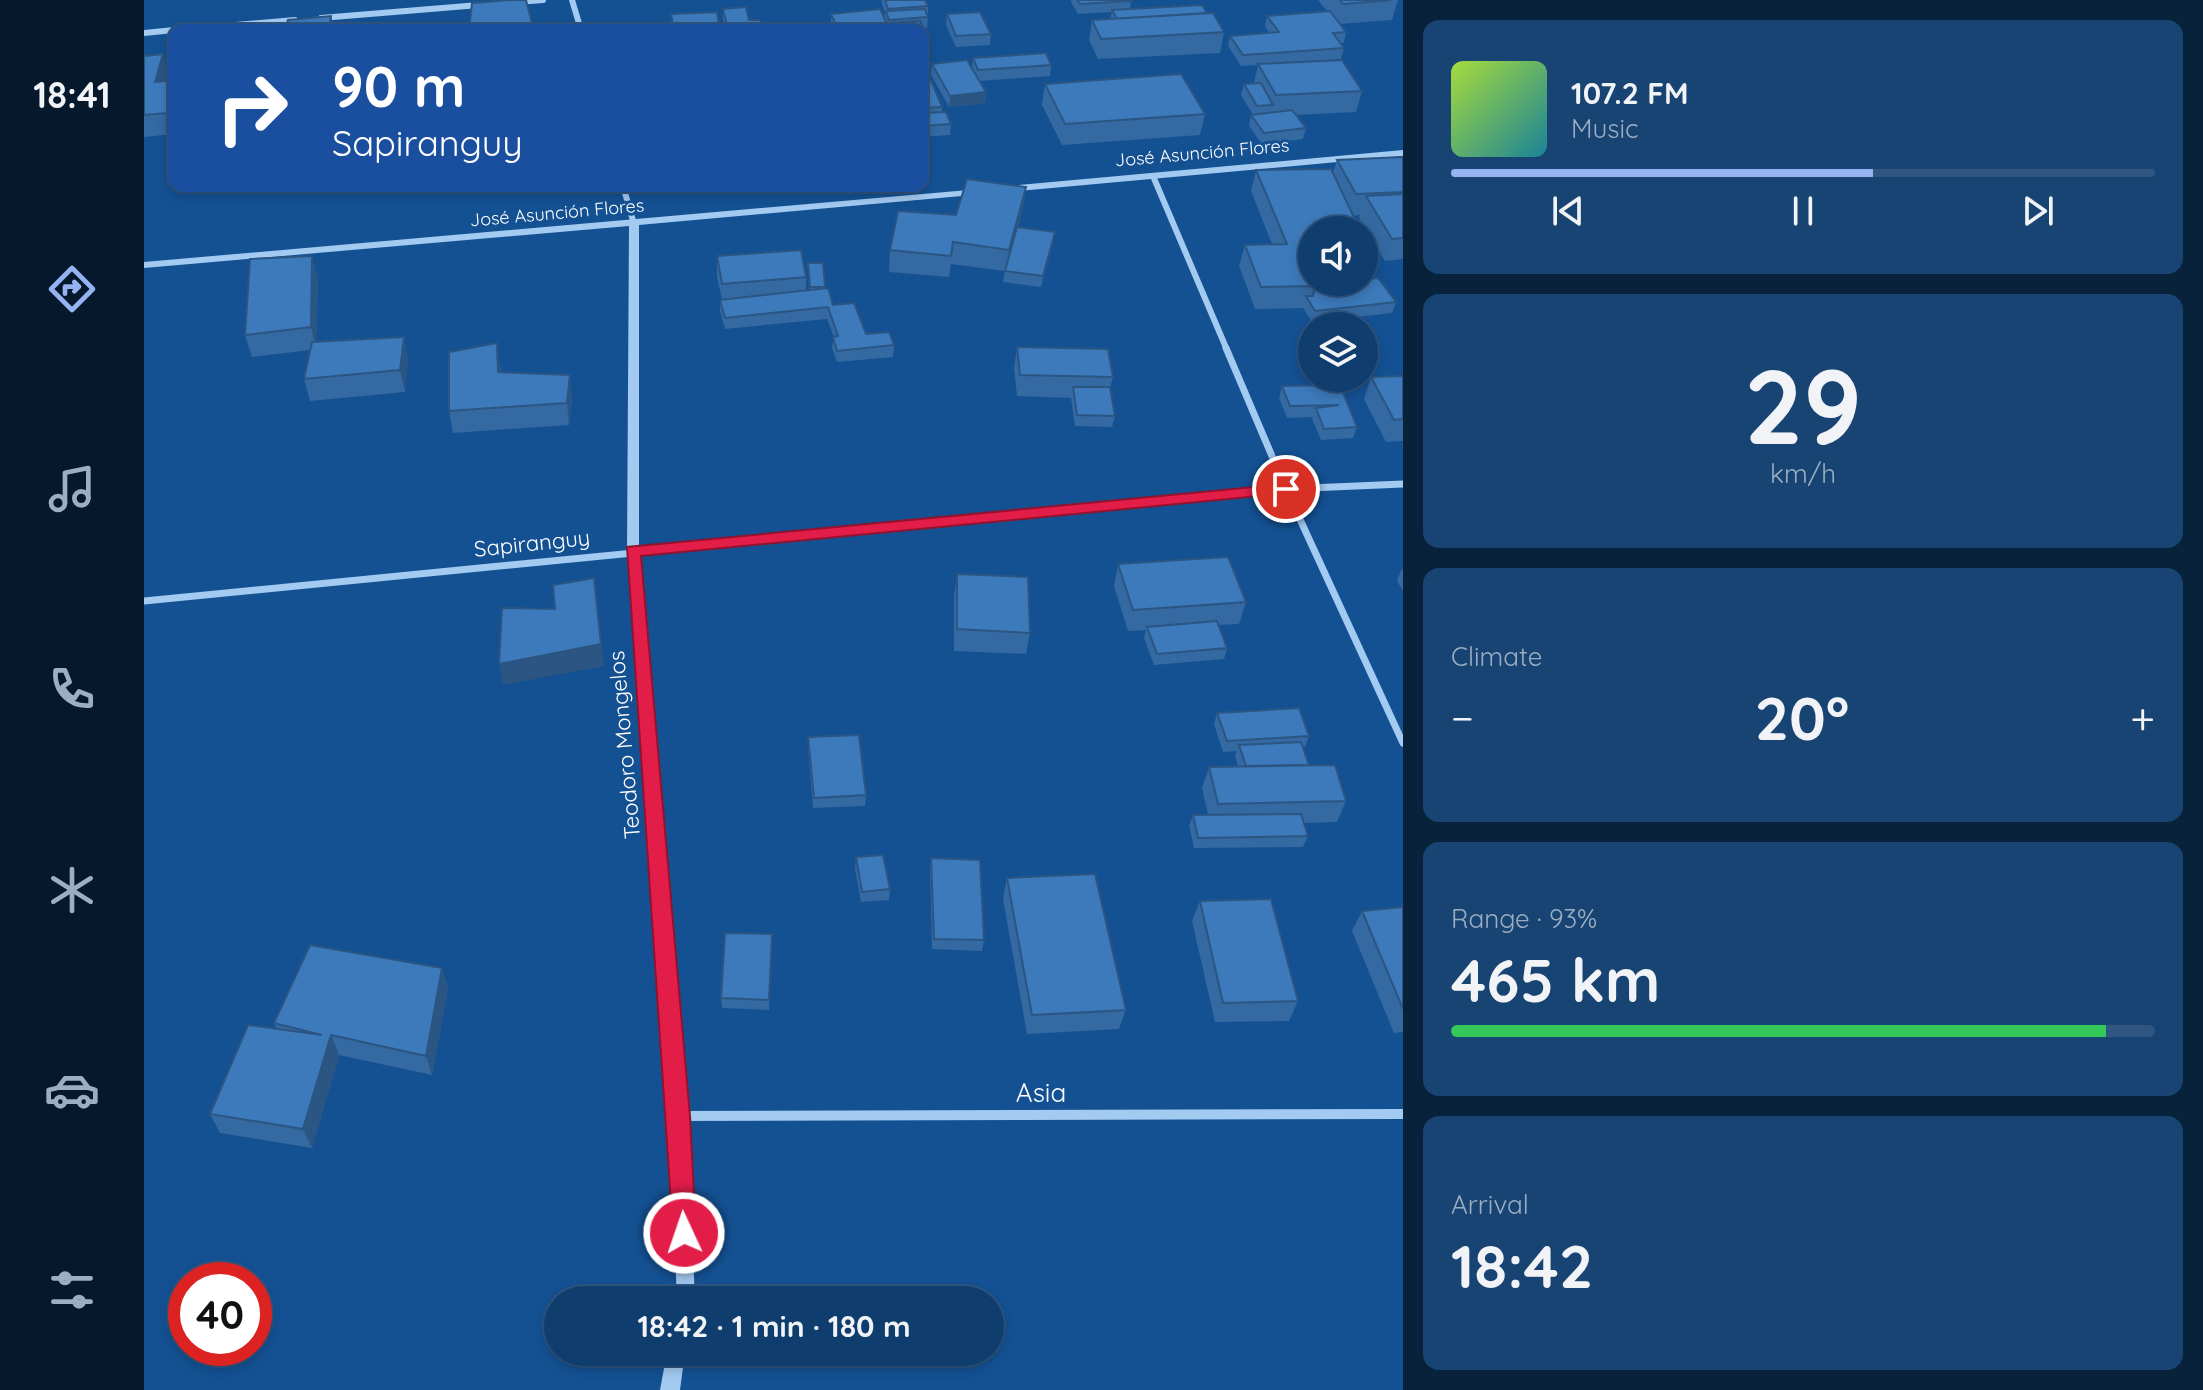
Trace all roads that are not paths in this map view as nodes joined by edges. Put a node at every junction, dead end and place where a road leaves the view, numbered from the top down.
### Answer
1 (543, 0) edge
2 (572, 0) edge
3 (513, 3) edge
4 (482, 5) edge
5 (314, 19) edge
6 (298, 20) edge
7 (249, 24) edge
8 (579, 24) edge
9 (168, 31) edge
10 (144, 33) edge
11 (1403, 153) edge
12 (1153, 176) junction
13 (625, 192) edge
14 (634, 224) junction
15 (144, 265) edge
16 (1403, 484) edge
17 (1286, 489) junction
18 (633, 551) junction
19 (144, 601) edge
20 (1403, 743) edge
21 (1403, 1114) edge
22 (678, 1116) junction
23 (685, 1286) edge
24 (674, 1366) edge
25 (670, 1390) edge

1 - 3 street
2 - 8 street
4 - 5 street
6 - 7 street
9 - 10 street
11 - 12 street, José Asunción Flores
12 - 14 street, José Asunción Flores
12 - 17 street
13 - 14 street, Teodoro Mongelos
14 - 15 street, José Asunción Flores
14 - 18 street, Teodoro Mongelos
16 - 17 street, Sapiranguy
17 - 18 street, Sapiranguy
17 - 20 street
18 - 19 street, Sapiranguy
18 - 22 street, Teodoro Mongelos
21 - 22 street, Asia
22 - 23 street, Teodoro Mongelos
24 - 25 street

